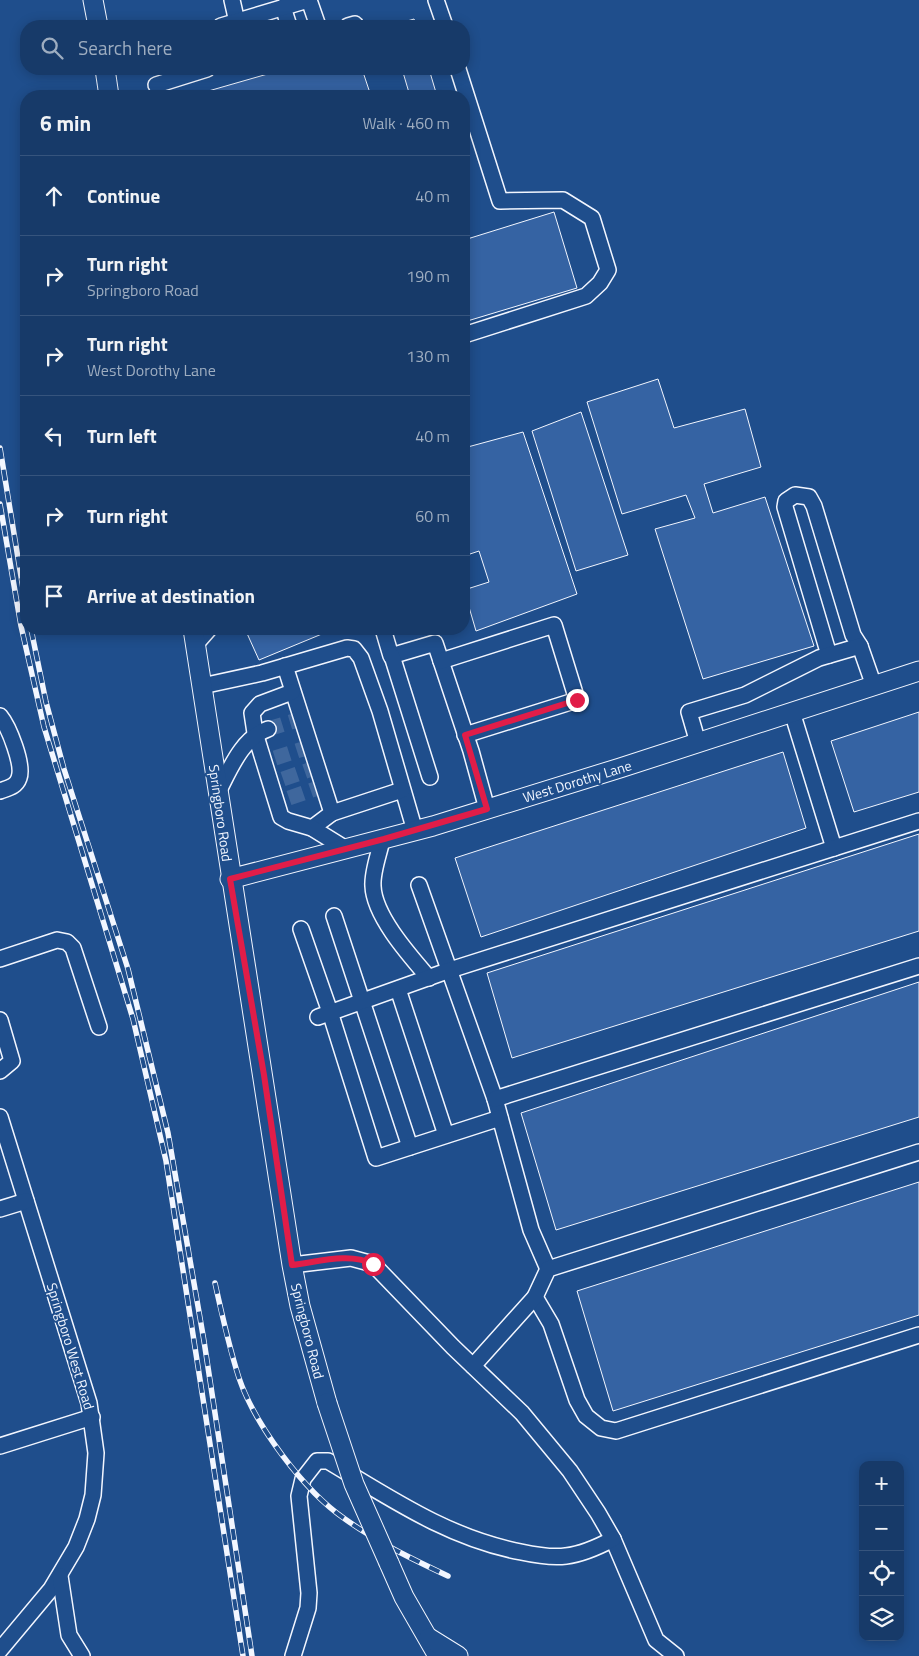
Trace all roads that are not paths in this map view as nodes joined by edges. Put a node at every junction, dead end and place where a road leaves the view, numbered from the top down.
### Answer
1 (93, 0) edge
2 (232, 0) edge
3 (308, 0) edge
4 (436, 0) edge
5 (286, 4) edge
6 (97, 20) edge
7 (237, 20) edge
8 (242, 20) edge
9 (288, 20) edge
10 (316, 20) edge
11 (443, 20) edge
12 (106, 75) edge
13 (188, 75) edge
14 (460, 75) edge
15 (156, 85) dead end
16 (108, 90) edge
17 (465, 90) edge
18 (470, 107) edge
19 (470, 333) edge
20 (385, 635) edge
21 (194, 637) edge
22 (860, 646) junction
23 (829, 655) junction
24 (392, 656) junction
25 (441, 661) junction
26 (285, 666) junction
27 (919, 671) edge
28 (202, 686) junction
29 (874, 686) junction
30 (292, 692) junction
31 (792, 712) junction
32 (0, 716) edge
33 (261, 731) junction
34 (465, 735) junction
35 (698, 743) junction
36 (430, 777) dead end
37 (402, 790) junction
38 (0, 791) edge
39 (218, 792) junction
40 (487, 809) junction
41 (332, 812) junction
42 (919, 821) edge
43 (312, 828) junction
44 (415, 830) junction
45 (382, 840) junction
46 (834, 848) junction
47 (346, 849) junction
48 (230, 879) junction
49 (420, 884) dead end
50 (334, 916) dead end
51 (301, 929) dead end
52 (0, 959) edge
53 (919, 966) edge
54 (450, 970) junction
55 (429, 978) junction
56 (398, 988) junction
57 (364, 1000) junction
58 (324, 1014) junction
59 (0, 1020) edge
60 (99, 1027) dead end
61 (0, 1070) edge
62 (495, 1099) junction
63 (0, 1117) edge
64 (500, 1118) junction
65 (446, 1136) junction
66 (410, 1147) junction
67 (919, 1152) edge
68 (26, 1201) junction
69 (0, 1209) edge
70 (292, 1265) junction
71 (548, 1270) junction
72 (535, 1297) junction
73 (919, 1335) edge
74 (473, 1366) junction
75 (92, 1417) junction
76 (0, 1446) edge
77 (613, 1538) junction
78 (60, 1576) junction
79 (426, 1635) junction
80 (0, 1650) edge
81 (82, 1656) edge
82 (293, 1656) edge
83 (438, 1656) edge
84 (458, 1656) edge
85 (676, 1656) edge

1 - 6 main road
2 - 7 street
3 - 5 street
3 - 10 street
4 - 11 street
5 - 8 street
5 - 9 street
12 - 16 main road
13 - 15 street
14 - 17 street
18 - 19 street
20 - 24 street
21 - 28 main road, Springboro Road
22 - 23 street
22 - 23 street
22 - 29 street
23 - 35 street
24 - 25 street
24 - 36 street
25 - 34 street
25 - 34 street
26 - 28 street
26 - 30 street
26 - 37 street
27 - 29 main road, West Dorothy Lane
28 - 39 main road, Springboro Road
29 - 31 main road, West Dorothy Lane
30 - 33 street
30 - 41 street
31 - 35 main road, West Dorothy Lane
31 - 46 street
32 - 38 street
33 - 39 street
33 - 43 street
34 - 40 street
35 - 40 main road, West Dorothy Lane
37 - 41 street
37 - 44 street
39 - 48 main road, Springboro Road
40 - 44 main road, West Dorothy Lane
41 - 43 street
42 - 46 street
43 - 47 street
44 - 45 main road, West Dorothy Lane
45 - 47 main road, West Dorothy Lane
45 - 55 street
46 - 54 street
47 - 48 main road, West Dorothy Lane
48 - 70 main road, Springboro Road
49 - 54 street
50 - 57 street
51 - 58 street
52 - 60 street
53 - 62 street
54 - 55 street
54 - 62 street
55 - 56 street
56 - 57 street
56 - 65 street
57 - 58 street
57 - 66 street
58 - 66 street
59 - 61 street
62 - 64 street
63 - 68 street, Springboro West Road
64 - 65 street
64 - 71 street
65 - 66 street
67 - 71 street
68 - 69 street
68 - 75 street, Springboro West Road
70 - 74 street
70 - 79 main road, Springboro Road, bridge
71 - 72 street
72 - 73 street
72 - 74 street
74 - 77 street
75 - 76 street
75 - 78 street, Springboro West Road
77 - 82 street
77 - 85 street
78 - 80 street, Springboro West Road
78 - 81 street
79 - 83 main road, Springboro Road
79 - 84 main road

